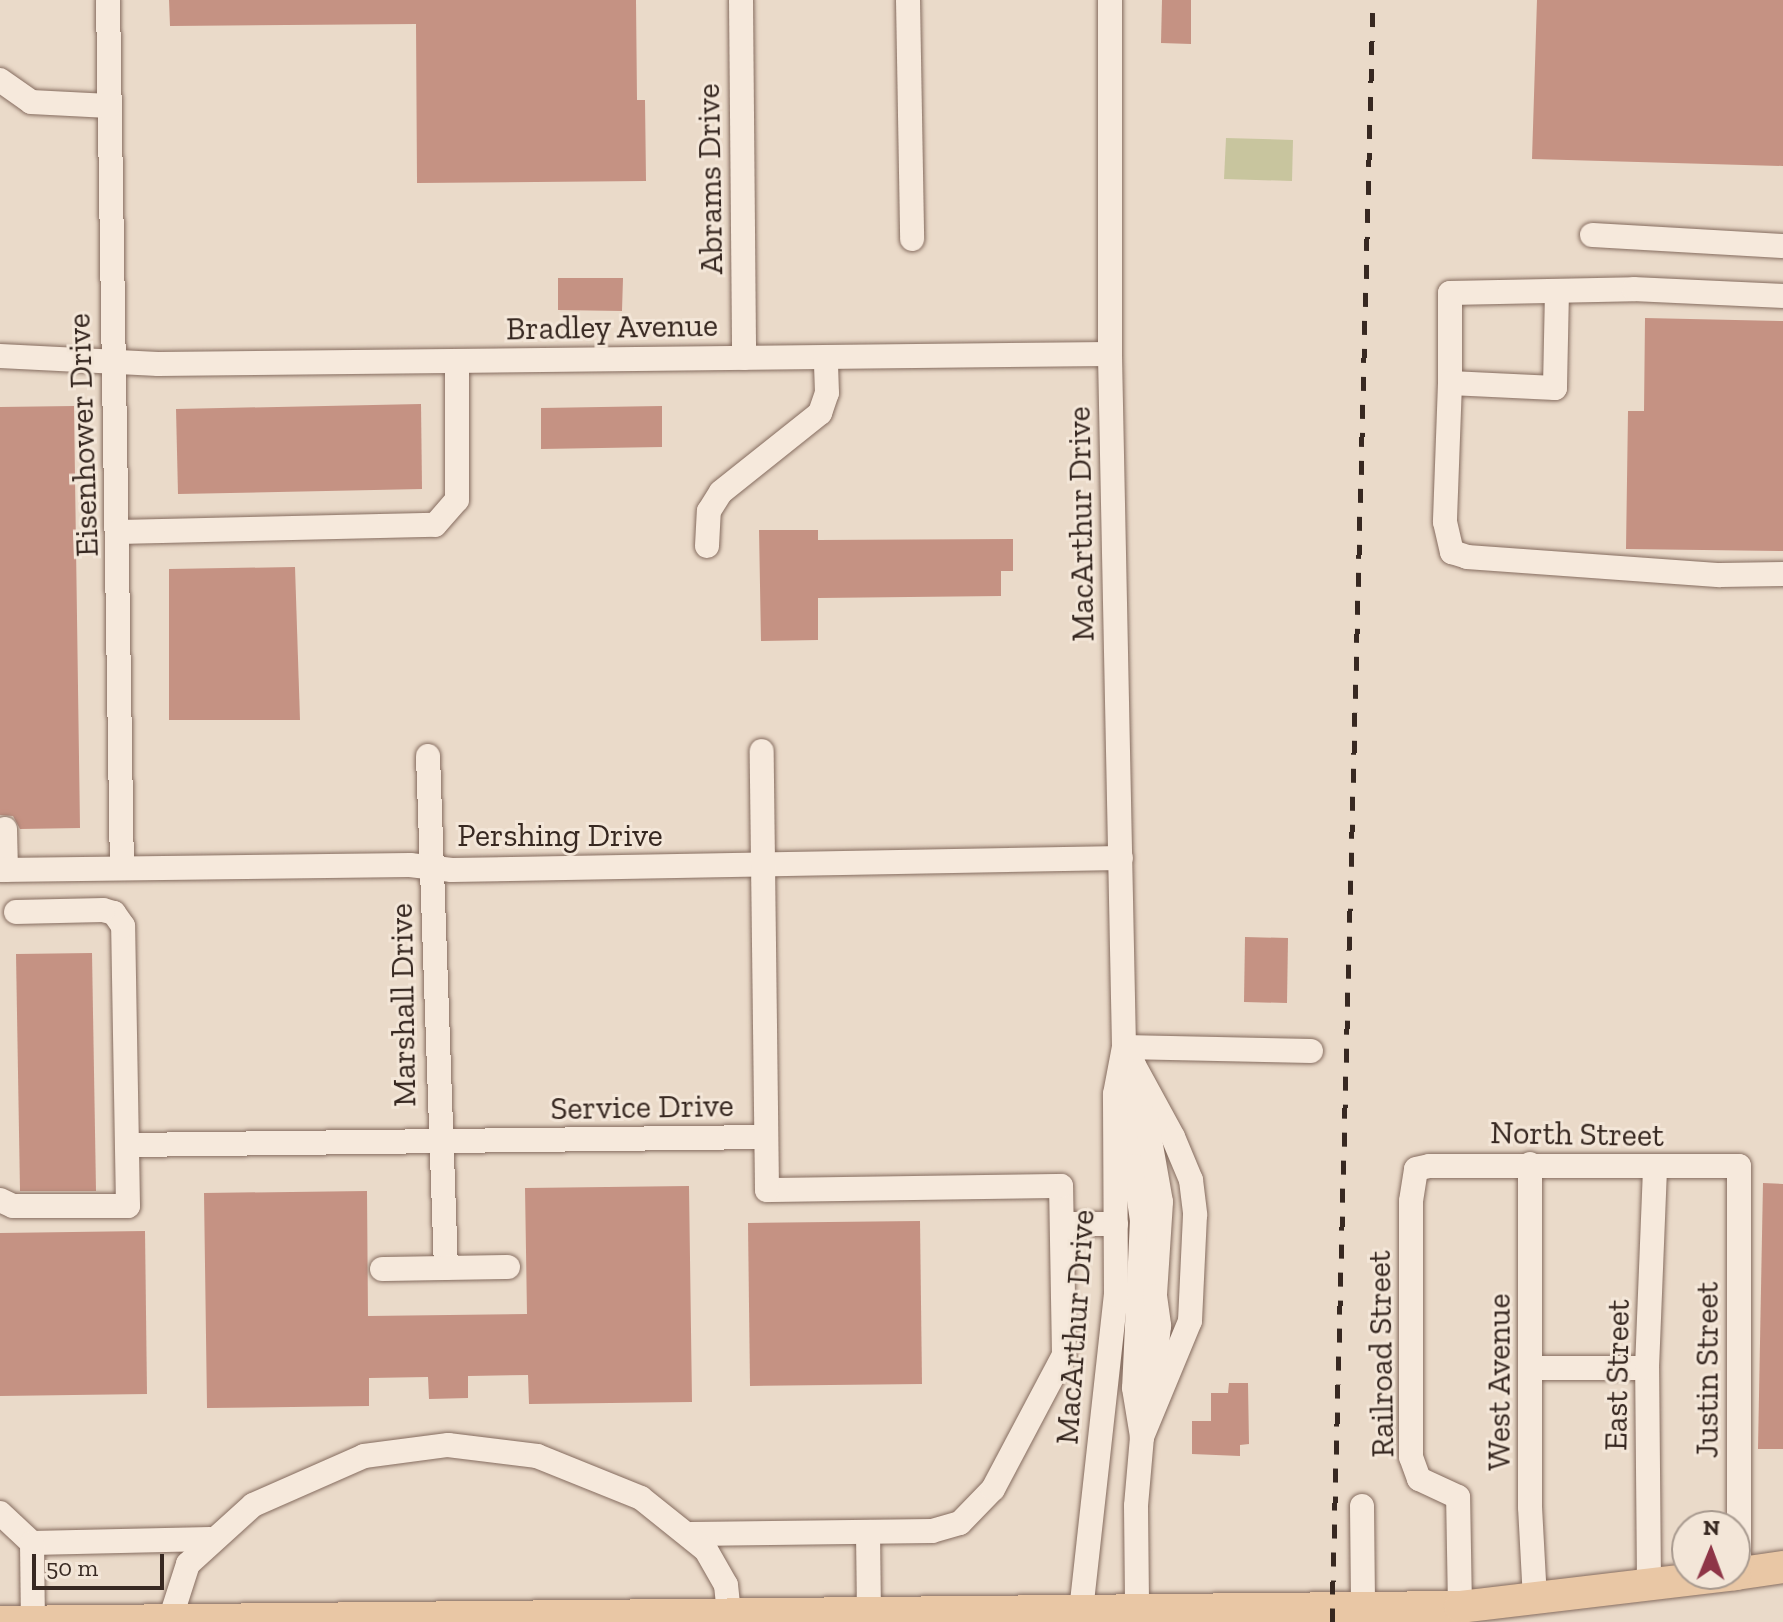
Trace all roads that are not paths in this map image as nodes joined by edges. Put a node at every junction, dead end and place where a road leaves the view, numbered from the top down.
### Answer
1 (108, 0) edge
2 (741, 0) edge
3 (908, 0) edge
4 (1110, 0) edge
5 (0, 80) edge
6 (109, 106) junction
7 (1592, 235) dead end
8 (912, 239) dead end
9 (1783, 246) edge
10 (1557, 291) junction
11 (1783, 296) edge
12 (1110, 354) junction
13 (0, 356) edge
14 (826, 357) junction
15 (744, 358) junction
16 (114, 360) junction
17 (457, 361) junction
18 (1450, 383) junction
19 (118, 532) junction
20 (707, 546) dead end
21 (1783, 574) edge
22 (762, 751) dead end
23 (428, 756) dead end
24 (5, 829) dead end
25 (1121, 858) junction
26 (764, 865) junction
27 (429, 867) junction
28 (122, 868) junction
29 (52, 869) junction
30 (3, 870) edge
31 (53, 911) junction
32 (16, 912) dead end
33 (1311, 1051) dead end
34 (1129, 1056) junction
35 (766, 1137) junction
36 (437, 1141) junction
37 (128, 1145) junction
38 (1530, 1164) junction
39 (1739, 1166) joint
40 (1655, 1168) junction
41 (1416, 1169) joint
42 (0, 1200) edge
43 (1063, 1224) junction
44 (1116, 1224) junction
45 (508, 1267) dead end
46 (446, 1268) junction
47 (382, 1269) dead end
48 (1532, 1368) junction
49 (1647, 1368) junction
50 (1146, 1428) junction
51 (1096, 1483) junction
52 (1140, 1484) junction
53 (1362, 1506) dead end
54 (1736, 1510) edge
55 (0, 1513) edge
56 (868, 1532) junction
57 (691, 1534) junction
58 (210, 1539) junction
59 (32, 1543) junction
60 (1783, 1567) edge
61 (1751, 1572) edge
62 (1671, 1581) edge
63 (1649, 1583) junction
64 (1612, 1589) junction
65 (1535, 1600) junction
66 (1363, 1607) junction
67 (1460, 1607) junction
68 (1081, 1611) junction
69 (869, 1613) junction
70 (1128, 1614) edge
71 (729, 1615) junction
72 (170, 1620) junction
73 (128, 1621) edge
74 (288, 1621) edge
75 (0, 1622) edge
76 (33, 1622) edge
77 (698, 1622) edge
78 (1422, 1622) edge

1 - 6 street, Eisenhower Drive
2 - 15 street, Abrams Drive
3 - 8 street
4 - 12 street, MacArthur Drive
5 - 6 street
6 - 16 street, Eisenhower Drive
7 - 9 street
10 - 11 street
10 - 18 street
10 - 18 street
12 - 14 street, Bradley Avenue
12 - 25 street, MacArthur Drive
13 - 16 street, Bradley Avenue
14 - 15 street, Bradley Avenue
14 - 20 street
15 - 17 street, Bradley Avenue
16 - 17 street, Bradley Avenue
16 - 19 street, Eisenhower Drive
17 - 19 street
18 - 21 street
19 - 28 street, Eisenhower Drive
22 - 26 street
23 - 27 street, Marshall Drive
24 - 30 street
25 - 26 street, Pershing Drive
25 - 34 street, MacArthur Drive
26 - 27 street, Pershing Drive
26 - 35 street
27 - 28 street, Pershing Drive
27 - 36 street, Marshall Drive
28 - 29 street, Pershing Drive
29 - 30 street, Pershing Drive
29 - 31 street
31 - 32 street
31 - 37 street
33 - 34 street
34 - 44 street, MacArthur Drive
34 - 50 street
34 - 50 street
35 - 36 street, Service Drive
35 - 43 street, Service Drive
36 - 37 street, Service Drive
36 - 46 street, Marshall Drive
37 - 42 street
38 - 40 street, North Street
38 - 41 street, North Street
38 - 48 street, West Avenue
39 - 40 street, North Street
39 - 54 street, Justin Street
40 - 49 street, East Street
41 - 67 street, Railroad Street
43 - 44 street
43 - 56 street
44 - 51 street, MacArthur Drive
45 - 46 street
46 - 47 street
48 - 49 street
48 - 65 street, West Avenue
49 - 63 street, East Street
50 - 52 street
51 - 52 street
51 - 68 street, MacArthur Drive
52 - 70 street
53 - 66 street
55 - 59 street
56 - 57 street
56 - 69 street
57 - 58 street
57 - 71 street
58 - 59 street
58 - 72 street
59 - 76 street
60 - 61 main road
62 - 63 main road
63 - 64 main road
64 - 65 main road
64 - 78 main road
65 - 67 main road
66 - 67 main road
66 - 70 main road
68 - 69 main road
68 - 70 main road
69 - 71 main road
71 - 74 main road
71 - 77 main road
72 - 73 main road
72 - 74 main road
73 - 76 main road
75 - 76 main road

